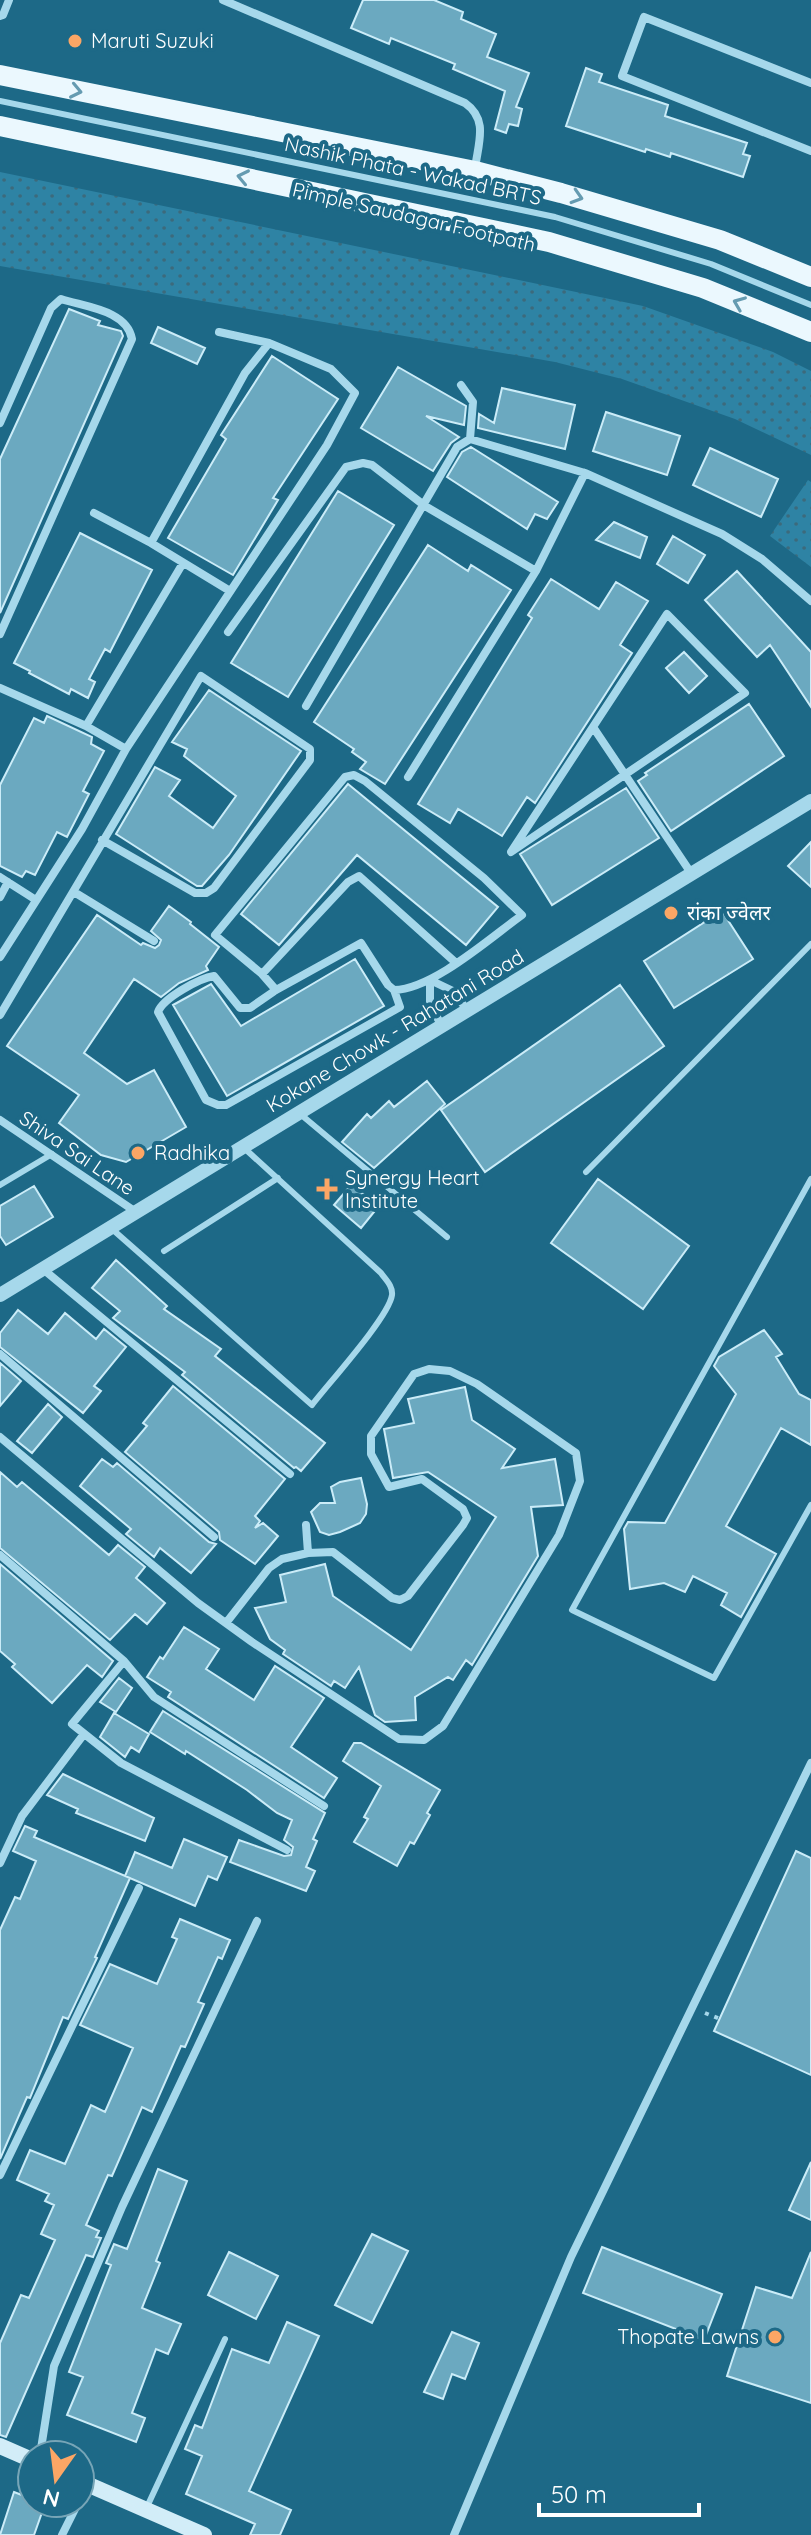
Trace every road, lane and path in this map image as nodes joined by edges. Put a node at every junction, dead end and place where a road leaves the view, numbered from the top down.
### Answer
1 (9, 0) edge
2 (223, 0) edge
3 (0, 16) edge
4 (0, 75) edge
5 (811, 83) edge
6 (0, 101) edge
7 (0, 126) edge
8 (811, 151) edge
9 (475, 171) junction
10 (811, 277) edge
11 (811, 305) edge
12 (219, 332) dead end
13 (811, 332) edge
14 (269, 343) junction
15 (461, 385) dead end
16 (0, 423) edge
17 (470, 439) junction
18 (585, 473) junction
19 (425, 506) junction
20 (94, 513) dead end
21 (151, 543) junction
22 (183, 563) junction
23 (536, 571) junction
24 (230, 591) junction
25 (811, 601) edge
26 (228, 632) dead end
27 (0, 634) edge
28 (0, 688) edge
29 (306, 706) dead end
30 (86, 726) junction
31 (593, 727) junction
32 (126, 749) junction
33 (624, 773) junction
34 (408, 777) dead end
35 (808, 807) edge
36 (102, 840) junction
37 (691, 873) junction
38 (4, 880) edge
39 (74, 892) junction
40 (0, 897) edge
41 (36, 900) junction
42 (154, 941) dead end
43 (811, 944) edge
44 (0, 957) edge
45 (455, 962) junction
46 (262, 974) junction
47 (430, 980) junction
48 (276, 990) junction
49 (394, 990) junction
50 (467, 1010) junction
51 (0, 1015) edge
52 (442, 1025) junction
53 (299, 1113) junction
54 (0, 1120) edge
55 (243, 1147) junction
56 (52, 1154) junction
57 (586, 1172) dead end
58 (278, 1178) junction
59 (811, 1179) edge
60 (0, 1185) edge
61 (136, 1212) junction
62 (110, 1228) junction
63 (447, 1237) dead end
64 (164, 1251) dead end
65 (44, 1270) junction
66 (0, 1295) edge
67 (0, 1354) edge
68 (0, 1437) edge
69 (290, 1474) dead end
70 (811, 1505) edge
71 (306, 1525) dead end
72 (214, 1537) dead end
73 (308, 1553) junction
74 (0, 1555) edge
75 (226, 1623) junction
76 (124, 1661) junction
77 (84, 1734) junction
78 (811, 1763) edge
79 (324, 1806) dead end
80 (287, 1850) dead end
81 (0, 1863) edge
82 (139, 1888) dead end
83 (257, 1921) dead end
84 (0, 2175) edge
85 (225, 2339) dead end
86 (43, 2439) edge
87 (96, 2496) edge
88 (146, 2509) junction
89 (204, 2535) edge
90 (454, 2535) edge

1 - 3 street
2 - 9 street
4 -> 9 main road
5 - 8 street
6 - 11 lane, Nashik Phata - Wakad BRTS
13 -> 7 main road
9 -> 10 main road
12 - 14 street
14 - 21 street
14 - 24 street
15 - 17 street
16 - 27 street
17 - 18 street
17 - 19 street
18 - 23 street
18 - 25 street
19 - 23 street
19 - 26 street
19 - 29 street
20 - 21 street
21 - 22 street
22 - 24 street
22 - 30 street
23 - 34 street
24 - 32 street
28 - 30 street
30 - 32 street
31 - 33 street
31 - 33 street
31 - 33 street
32 - 41 street
33 - 37 street
35 - 37 street, Kokane Chowk - Rahatani Road
36 - 36 street
36 - 39 street
37 - 50 street, Kokane Chowk - Rahatani Road
38 - 40 street
38 - 41 street
39 - 42 street
39 - 51 street
41 - 44 street
43 - 57 lane
45 - 46 street
45 - 46 street
45 - 47 street
46 - 48 street
47 - 49 street
47 - 50 street
47 - 52 street
48 - 49 street
48 - 49 street
50 - 52 street, Kokane Chowk - Rahatani Road
52 - 53 street, Kokane Chowk - Rahatani Road
53 - 55 street, Kokane Chowk - Rahatani Road
53 - 63 lane
54 - 56 street, Shiva Sai Lane
55 - 58 lane
55 - 61 street, Kokane Chowk - Rahatani Road
56 - 60 lane
56 - 61 street, Shiva Sai Lane
58 - 62 lane
58 - 64 lane
59 - 70 lane
61 - 62 street, Kokane Chowk - Rahatani Road
62 - 65 street, Kokane Chowk - Rahatani Road
65 - 66 street, Kokane Chowk - Rahatani Road
65 - 69 street
67 - 72 street
68 - 75 street
71 - 73 street
73 - 75 street
73 - 75 street
74 - 76 street
76 - 77 street
76 - 79 street
77 - 80 street
77 - 81 street
78 - 90 street
82 - 84 street
83 - 86 street
85 - 88 lane
87 - 88 main road
88 - 89 main road

